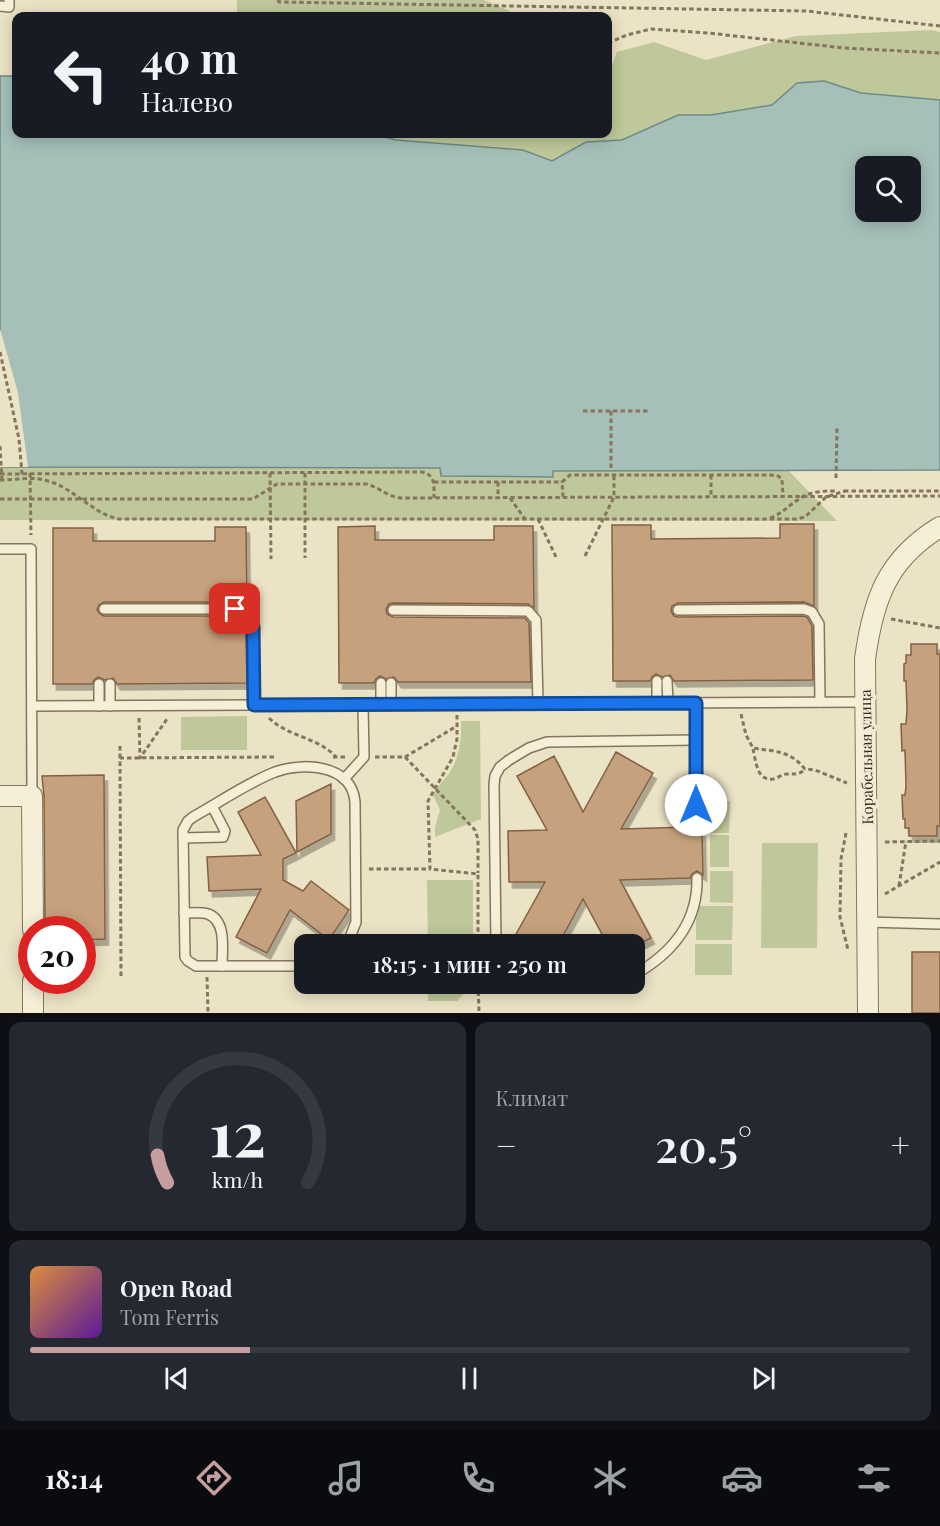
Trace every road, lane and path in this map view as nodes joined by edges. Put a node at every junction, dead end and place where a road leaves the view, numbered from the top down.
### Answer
1 (9, 0) edge
2 (278, 1) edge
3 (0, 6) edge
4 (940, 26) edge
5 (612, 41) edge
6 (940, 53) edge
7 (0, 352) edge
8 (583, 411) dead end
9 (611, 411) junction
10 (650, 411) dead end
11 (837, 428) dead end
12 (0, 447) edge
13 (611, 471) dead end
14 (30, 473) junction
15 (270, 473) junction
16 (305, 473) junction
17 (1, 474) edge
18 (22, 474) junction
19 (614, 475) junction
20 (711, 475) junction
21 (836, 478) dead end
22 (1, 480) edge
23 (30, 480) junction
24 (434, 482) junction
25 (498, 482) junction
26 (562, 482) junction
27 (304, 484) junction
28 (270, 487) junction
29 (845, 491) junction
30 (940, 491) edge
31 (940, 496) edge
32 (614, 497) junction
33 (711, 497) junction
34 (783, 497) junction
35 (802, 497) junction
36 (826, 497) junction
37 (434, 498) junction
38 (498, 498) junction
39 (510, 498) junction
40 (563, 498) junction
41 (0, 499) edge
42 (30, 499) junction
43 (82, 499) junction
44 (271, 519) junction
45 (305, 519) junction
46 (525, 519) junction
47 (538, 519) junction
48 (604, 519) junction
49 (766, 519) junction
50 (940, 527) edge
51 (0, 549) edge
52 (31, 549) junction
53 (585, 556) dead end
54 (556, 557) dead end
55 (271, 558) dead end
56 (305, 558) dead end
57 (104, 609) dead end
58 (393, 610) dead end
59 (678, 610) dead end
60 (893, 612) dead end
61 (891, 619) junction
62 (940, 628) edge
63 (887, 629) dead end
64 (657, 681) dead end
65 (668, 681) dead end
66 (386, 682) dead end
67 (99, 684) dead end
68 (110, 684) dead end
69 (820, 702) junction
70 (866, 702) junction
71 (657, 703) junction
72 (668, 703) junction
73 (696, 703) junction
74 (740, 703) junction
75 (457, 704) junction
76 (538, 704) junction
77 (255, 705) junction
78 (363, 705) junction
79 (386, 705) junction
80 (32, 706) junction
81 (99, 706) junction
82 (110, 706) junction
83 (139, 706) junction
84 (176, 706) junction
85 (457, 726) junction
86 (696, 740) junction
87 (120, 744) dead end
88 (753, 748) junction
89 (336, 757) dead end
90 (120, 758) dead end
91 (805, 769) junction
92 (847, 772) dead end
93 (344, 779) junction
94 (435, 787) junction
95 (0, 796) edge
96 (32, 796) junction
97 (212, 806) junction
98 (847, 825) dead end
99 (697, 827) dead end
100 (885, 833) dead end
101 (183, 838) junction
102 (906, 841) junction
103 (940, 841) edge
104 (885, 842) junction
105 (885, 852) dead end
106 (940, 862) edge
107 (430, 869) junction
108 (355, 870) junction
109 (478, 874) junction
110 (697, 878) dead end
111 (885, 884) dead end
112 (899, 886) junction
113 (184, 913) junction
114 (33, 916) edge
115 (867, 922) junction
116 (940, 924) edge
117 (352, 934) edge
118 (478, 934) edge
119 (496, 934) edge
120 (848, 955) dead end
121 (222, 966) junction
122 (294, 966) edge
123 (645, 969) edge
124 (207, 991) dead end
125 (33, 994) edge
126 (478, 994) edge
127 (478, 1011) dead end
128 (208, 1012) edge
129 (33, 1013) edge
130 (868, 1013) edge

1 - 3 lane
2 - 4 path
5 - 6 path
7 - 18 path
8 - 9 path
9 - 10 path
9 - 13 path
11 - 21 path
12 - 17 path
14 - 15 path
14 - 18 path
14 - 23 path
15 - 16 path
15 - 28 path
16 - 24 path
16 - 27 path
17 - 18 path
17 - 22 path
19 - 20 path
19 - 26 path
19 - 32 path
20 - 33 path
20 - 34 path
22 - 23 path
23 - 42 path
23 - 43 path
24 - 25 path
24 - 37 path
25 - 26 path
25 - 38 path
26 - 40 path
27 - 28 path
27 - 37 path
27 - 45 path
28 - 43 path
28 - 44 path
29 - 30 path
29 - 35 path
29 - 36 path
31 - 36 path
32 - 33 path
32 - 40 path
32 - 48 path
33 - 34 path
34 - 35 path
35 - 36 path
35 - 49 path
36 - 49 path
37 - 38 path
38 - 39 path
39 - 40 path
39 - 46 path
41 - 42 path
42 - 43 path
42 - 52 path
43 - 44 path
44 - 45 path
44 - 55 path
45 - 46 path
45 - 56 path
46 - 47 path
47 - 48 path
47 - 54 path
48 - 49 path
48 - 53 path
50 - 70 street, Корабельная улица
51 - 52 lane
52 - 80 lane
57 - 77 lane
58 - 76 lane
59 - 69 lane
60 - 61 path
61 - 62 path
61 - 63 path
64 - 71 lane
65 - 72 lane
66 - 79 lane
67 - 81 lane
68 - 82 lane
69 - 70 lane
69 - 74 lane
70 - 115 street, Корабельная улица
71 - 72 lane
71 - 76 lane
72 - 73 lane
73 - 74 lane
73 - 86 lane
74 - 88 path
75 - 76 lane
75 - 79 lane
75 - 85 path
77 - 78 lane
77 - 84 lane
77 - 89 path
78 - 79 lane
78 - 93 lane
80 - 81 lane
80 - 96 lane
81 - 82 lane
82 - 83 lane
83 - 84 lane
83 - 84 path
85 - 94 path
85 - 94 path
86 - 99 lane
86 - 119 lane
87 - 90 path
88 - 91 path
88 - 91 path
91 - 92 path
93 - 97 lane
93 - 108 lane
94 - 107 path
94 - 109 path
95 - 96 street
96 - 114 street
97 - 101 lane
97 - 101 lane
98 - 120 path
100 - 104 path
101 - 113 lane
102 - 103 path
102 - 104 path
102 - 112 path
104 - 105 path
106 - 112 path
107 - 108 path
107 - 109 path
108 - 117 lane
109 - 118 path
110 - 123 lane
111 - 112 path
113 - 121 lane
113 - 121 lane
115 - 116 lane
115 - 130 street, Корабельная улица
121 - 122 lane
124 - 128 path
125 - 129 street
126 - 127 path

